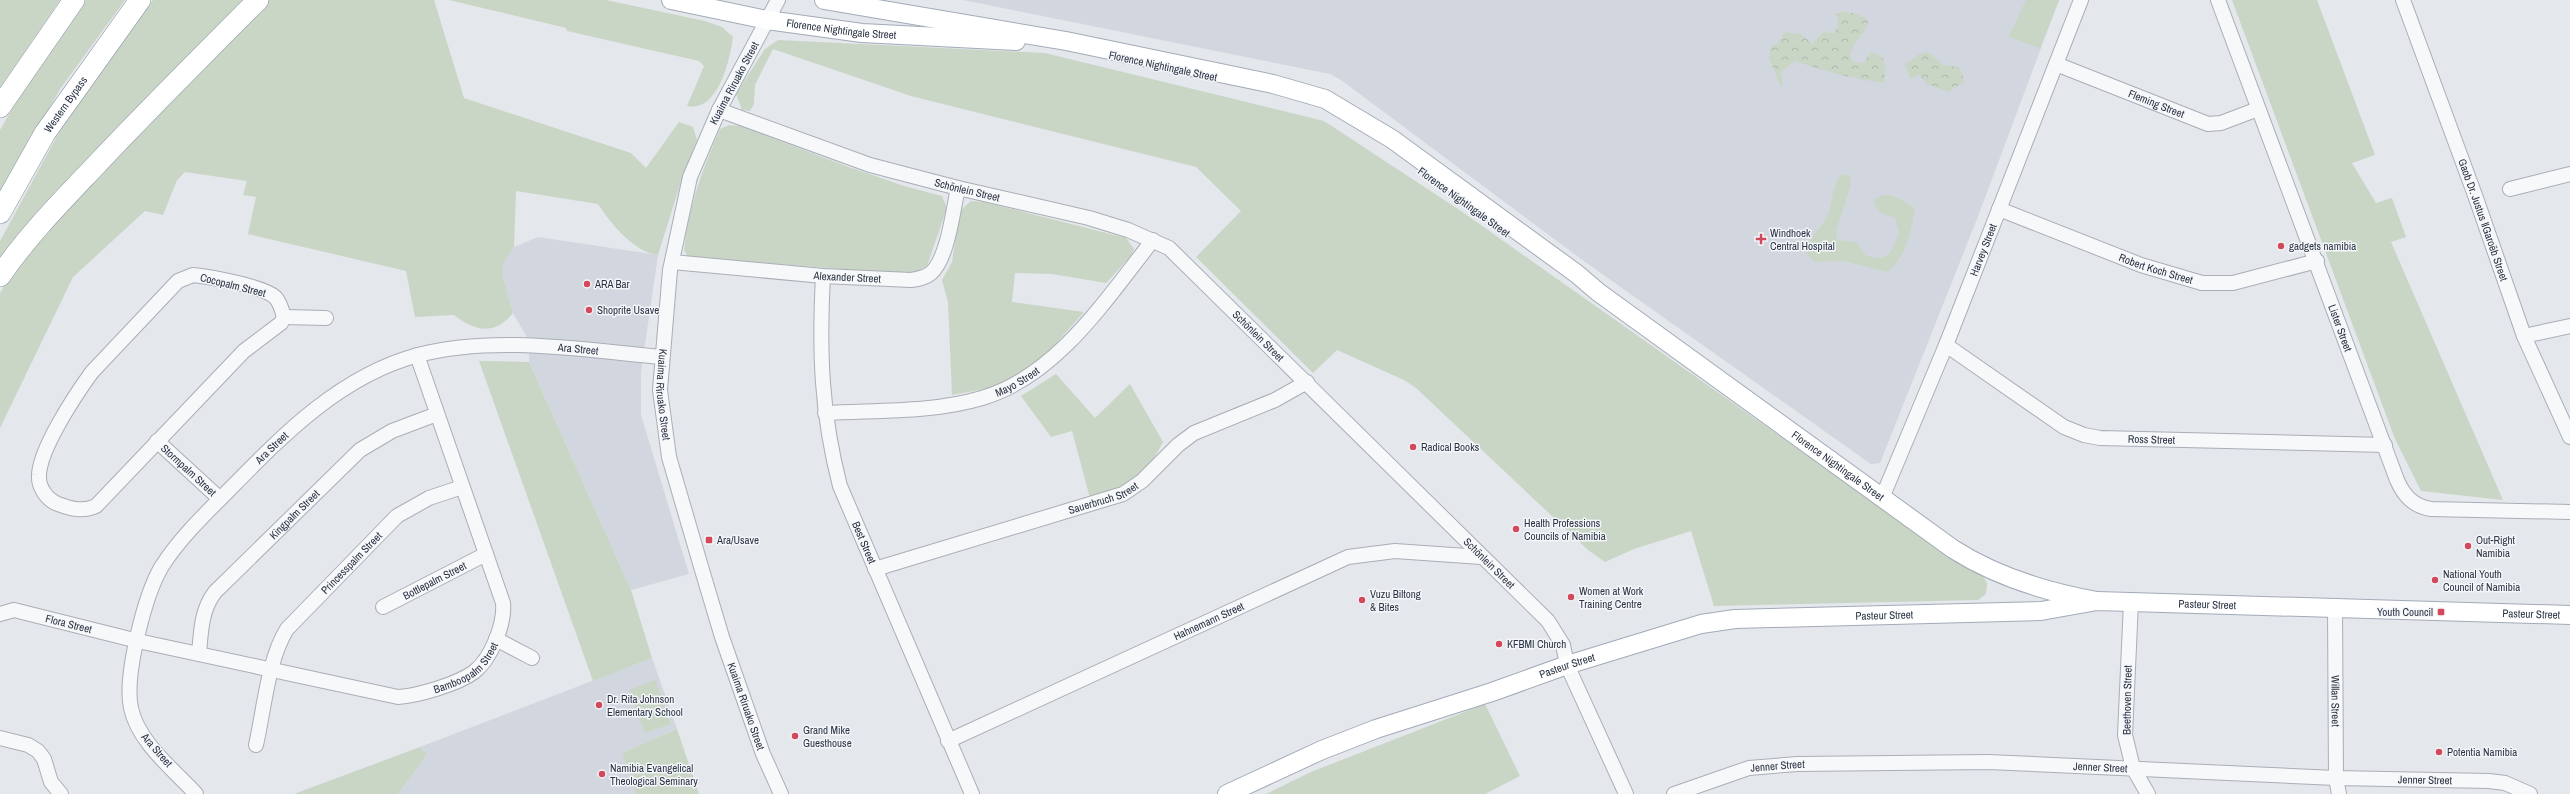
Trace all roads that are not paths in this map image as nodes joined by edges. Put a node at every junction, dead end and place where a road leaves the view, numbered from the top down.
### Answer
1 (74, 0) edge
2 (140, 0) edge
3 (258, 0) edge
4 (671, 0) edge
5 (778, 0) edge
6 (824, 0) edge
7 (2081, 0) edge
8 (2218, 0) edge
9 (2403, 0) edge
10 (768, 20) junction
11 (2056, 64) junction
12 (0, 107) edge
13 (2258, 109) junction
14 (719, 110) junction
15 (2570, 174) edge
16 (958, 188) junction
17 (2510, 189) dead end
18 (1999, 209) junction
19 (0, 213) edge
20 (1152, 240) junction
21 (2317, 261) junction
22 (672, 262) junction
23 (0, 276) edge
24 (823, 276) junction
25 (1598, 292) junction
26 (284, 317) junction
27 (326, 318) dead end
28 (2570, 326) edge
29 (2524, 336) junction
30 (1946, 345) junction
31 (417, 355) junction
32 (661, 357) junction
33 (1307, 382) junction
34 (824, 412) junction
35 (437, 414) junction
36 (2570, 437) edge
37 (157, 441) junction
38 (2385, 445) junction
39 (462, 487) junction
40 (1882, 498) junction
41 (220, 499) junction
42 (2570, 512) edge
43 (486, 554) junction
44 (1481, 557) junction
45 (875, 569) junction
46 (2031, 585) junction
47 (2097, 601) junction
48 (2131, 602) junction
49 (383, 607) dead end
50 (2335, 607) junction
51 (2025, 611) junction
52 (0, 614) edge
53 (2570, 615) edge
54 (496, 639) junction
55 (138, 641) junction
56 (199, 654) junction
57 (532, 658) dead end
58 (1567, 665) junction
59 (272, 670) junction
60 (0, 738) edge
61 (948, 741) junction
62 (256, 744) dead end
63 (2133, 768) junction
64 (2336, 778) junction
65 (61, 794) edge
66 (196, 794) edge
67 (780, 794) edge
68 (972, 794) edge
69 (1227, 794) edge
70 (1626, 794) edge
71 (1674, 794) edge
72 (2148, 794) edge
73 (2339, 794) edge
74 (2530, 794) edge

1 - 12 highway
2 - 19 highway, Western Bypass
3 - 23 highway
4 - 10 main road, Florence Nightingale Street
5 - 10 street, Kuaima Riruako Street
6 - 25 main road, Florence Nightingale Street
7 - 11 street, Harvey Street
8 - 13 street, Lister Street
9 - 29 street, Gaob Dr. Justus ǁGaroëb Street
10 - 14 street, Kuaima Riruako Street
10 - 25 main road, Florence Nightingale Street
11 - 13 street, Fleming Street
11 - 18 street, Harvey Street
13 - 21 street, Lister Street
14 - 16 street, Schönlein Street
14 - 22 street, Kuaima Riruako Street
15 - 17 street
16 - 20 street, Schönlein Street
16 - 24 street, Alexander Street
18 - 21 street, Robert Koch Street
18 - 30 street, Harvey Street
20 - 33 street, Schönlein Street
20 - 34 street, Mayo Street
21 - 38 street, Lister Street
22 - 24 street, Alexander Street
22 - 32 street, Kuaima Riruako Street
24 - 34 street, Best Street
25 - 40 main road, Florence Nightingale Street
26 - 27 street
26 - 37 street, Cocopalm Street
26 - 37 street, Cocopalm Street
28 - 29 street
29 - 36 street, Gaob Dr. Justus ǁGaroëb Street
30 - 38 street, Ross Street
30 - 40 street, Harvey Street
31 - 32 street, Ara Street
31 - 35 street, Bamboopalm Street
31 - 41 street, Ara Street
32 - 67 street, Kuaima Riruako Street
33 - 44 street, Schönlein Street
33 - 45 street, Sauerbruch Street
34 - 45 street, Best Street
35 - 39 street, Bamboopalm Street
35 - 56 street, Kingpalm Street
37 - 41 street, Stormpalm Street
38 - 42 street, Lister Street
39 - 43 street, Bamboopalm Street
39 - 59 street, Princesspalm Street
40 - 46 main road, Florence Nightingale Street
41 - 55 street, Ara Street
43 - 49 street, Bottlepalm Street
43 - 54 street, Bamboopalm Street
44 - 58 street, Schönlein Street
44 - 61 street, Hahnemann Street
45 - 61 street, Best Street
46 - 47 main road, Florence Nightingale Street
46 - 51 main road
47 - 48 main road, Pasteur Street
47 - 51 main road, Pasteur Street
48 - 50 main road, Pasteur Street
48 - 63 street, Beethoven Street
50 - 53 main road, Pasteur Street
50 - 64 street, Willan Street
51 - 58 main road, Pasteur Street
52 - 55 street, Flora Street
54 - 57 street
54 - 59 street, Bamboopalm Street
55 - 56 street, Bamboopalm Street
55 - 66 street, Ara Street
56 - 59 street, Bamboopalm Street
58 - 69 main road, Pasteur Street
58 - 70 street, Schönlein Street
59 - 62 street, Princesspalm Street
60 - 65 street
61 - 68 street, Best Street
63 - 64 street, Jenner Street
63 - 71 street, Jenner Street
63 - 72 street, Beethoven Street
64 - 73 street, Willan Street
64 - 74 street, Jenner Street

